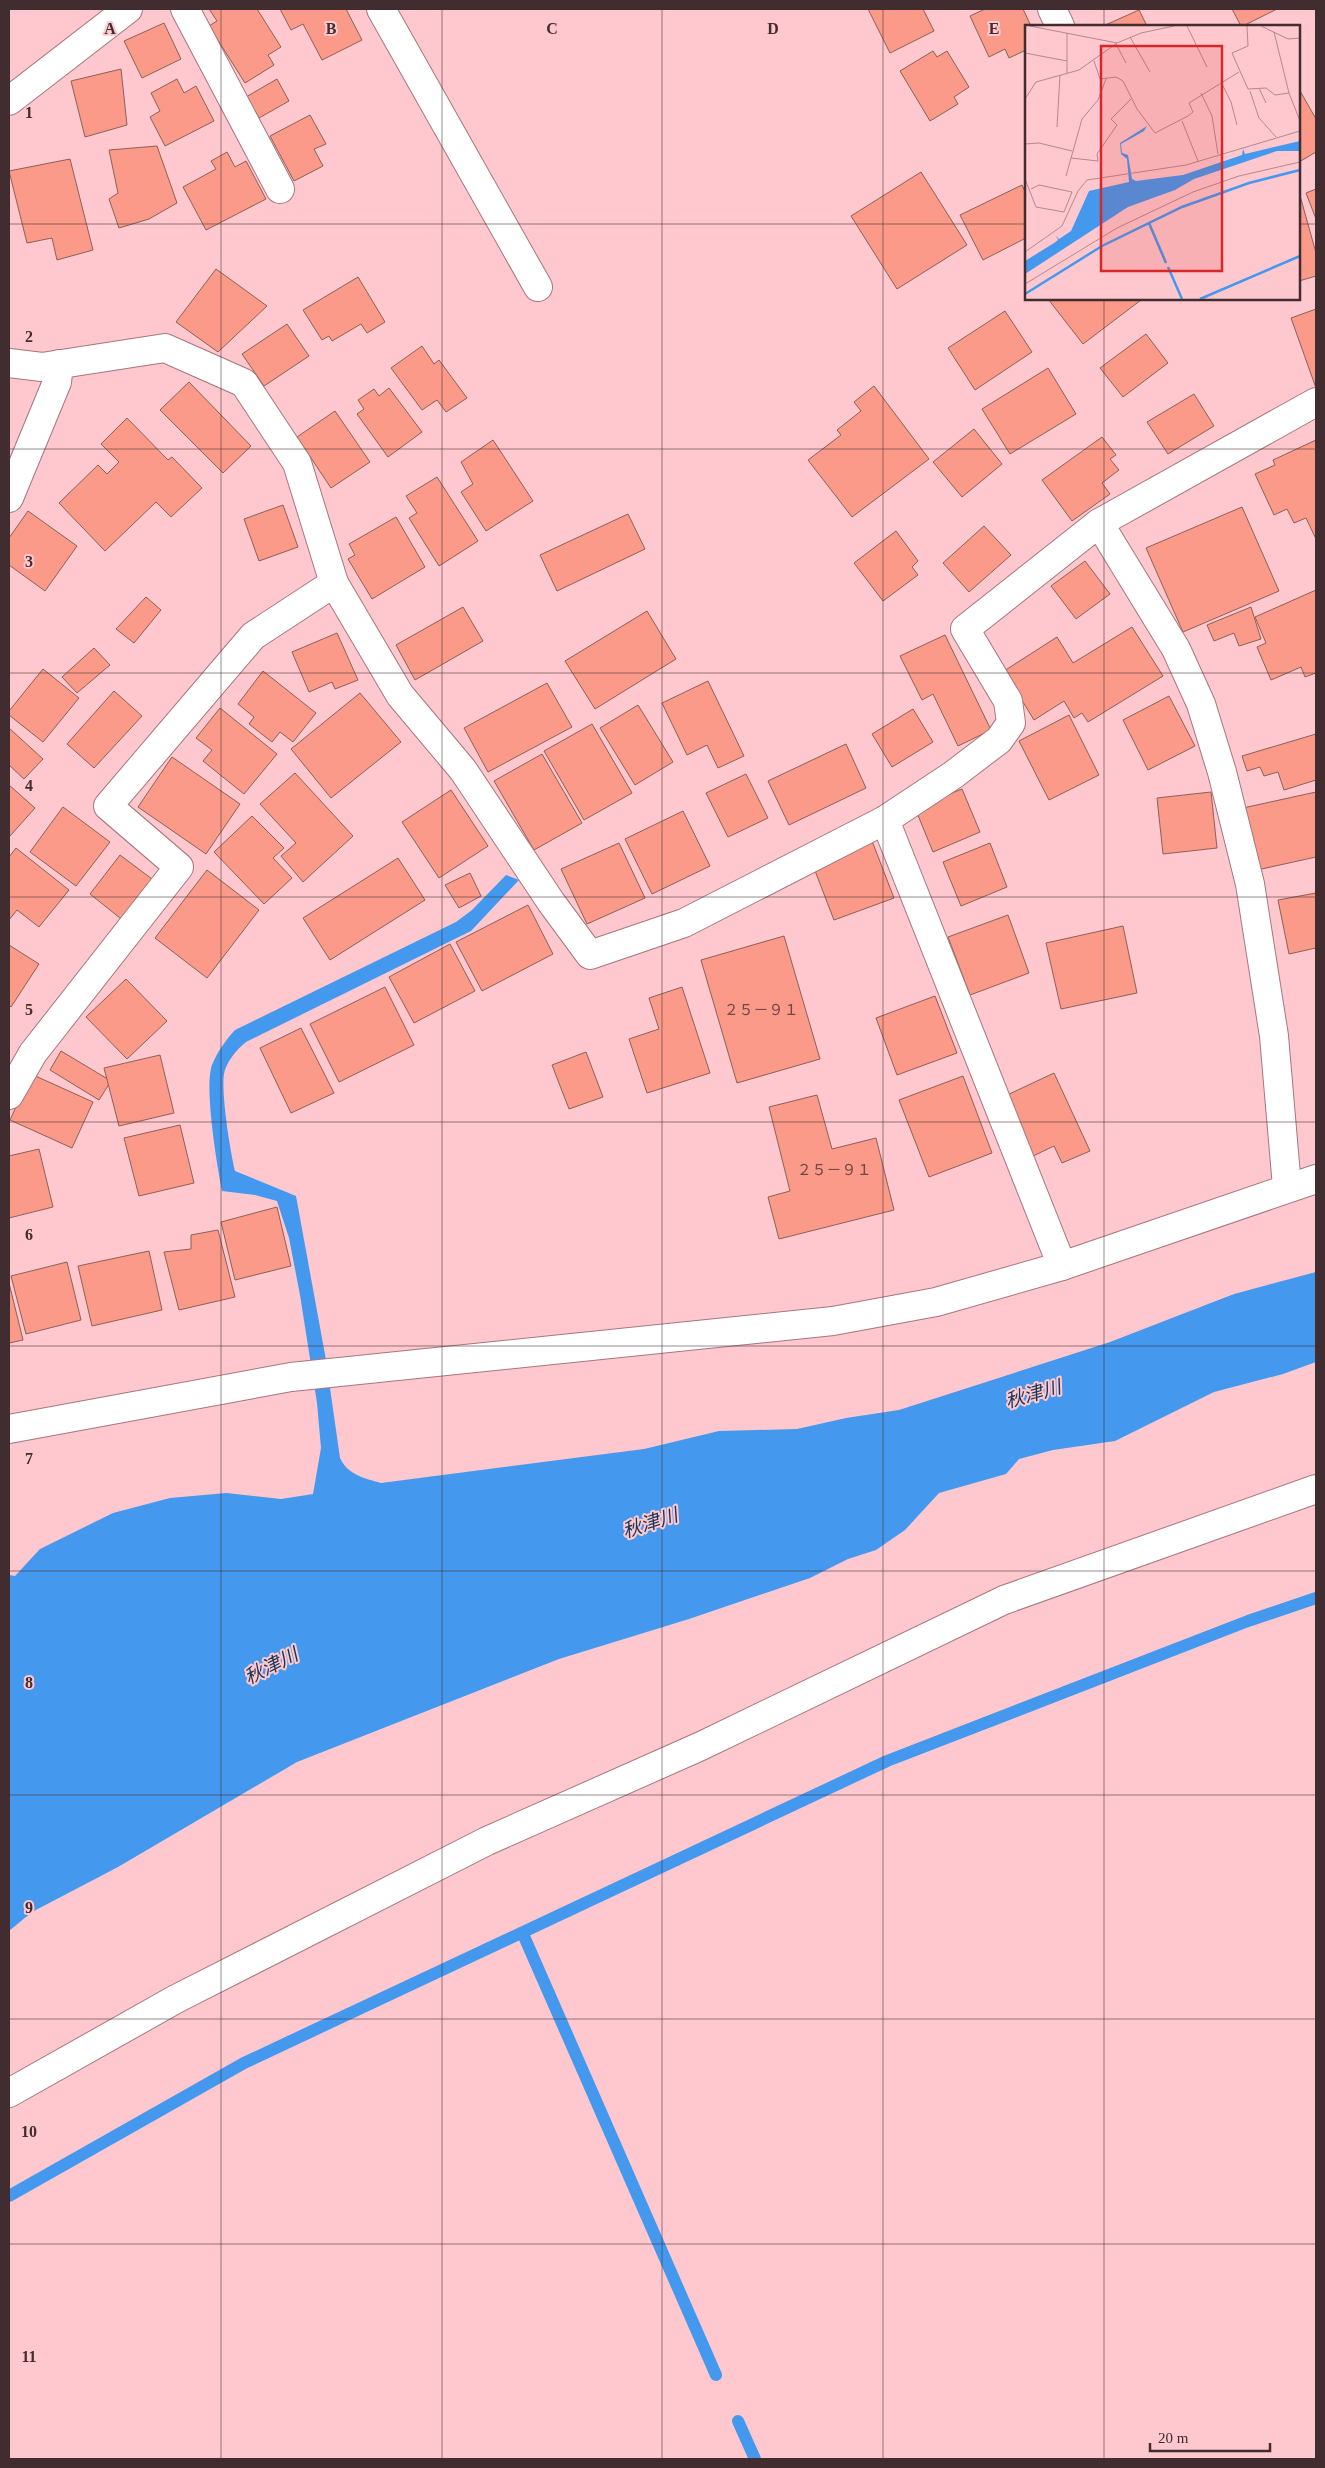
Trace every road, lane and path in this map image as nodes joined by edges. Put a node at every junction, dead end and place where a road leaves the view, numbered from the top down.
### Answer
1 (128, 9) edge
2 (185, 9) edge
3 (381, 9) edge
4 (1052, 9) edge
5 (1060, 25) edge
6 (9, 101) edge
7 (280, 190) dead end
8 (538, 287) dead end
9 (9, 363) edge
10 (59, 364) junction
11 (1316, 402) edge
12 (9, 498) edge
13 (1099, 523) junction
14 (334, 583) junction
15 (884, 820) junction
16 (9, 1095) edge
17 (1316, 1178) edge
18 (1287, 1188) junction
19 (1062, 1266) junction
20 (9, 1429) edge
21 (1316, 1489) edge
22 (9, 2094) edge

1 - 6 street
2 - 7 street
3 - 8 street
4 - 5 street
9 - 10 street
10 - 12 street
10 - 14 street
11 - 13 street
13 - 15 street
13 - 18 street
14 - 15 street
14 - 16 street
15 - 19 street
17 - 18 street
18 - 19 street
19 - 20 street
21 - 22 street

